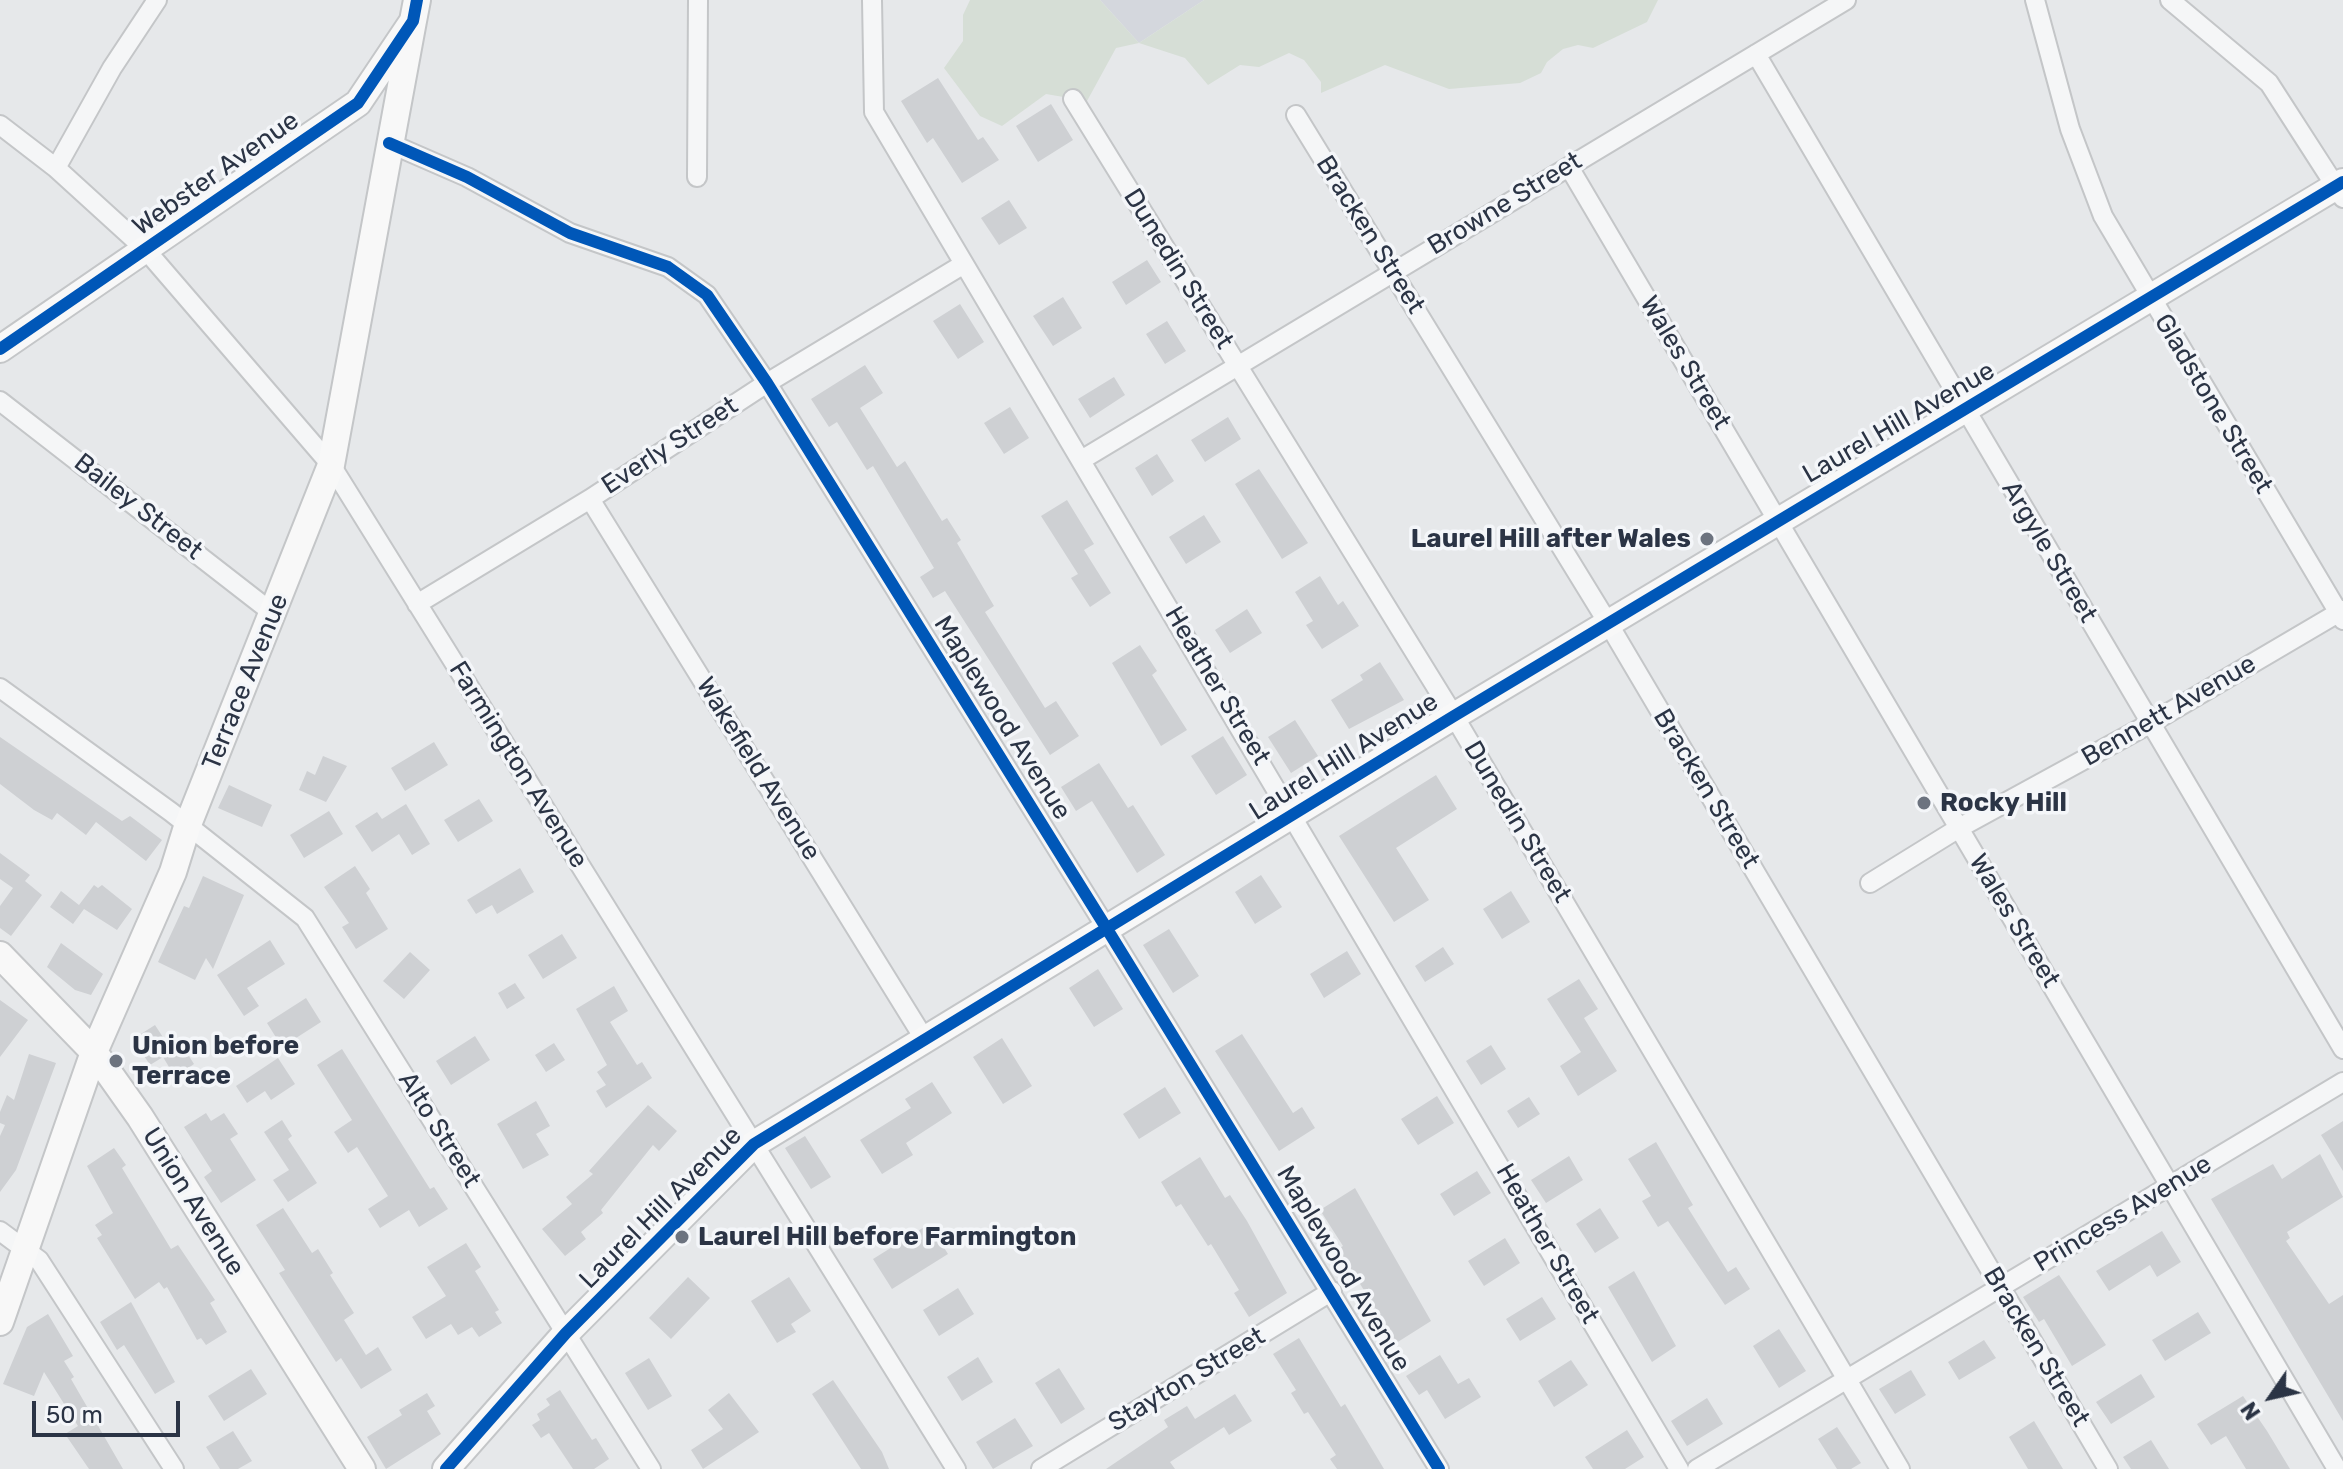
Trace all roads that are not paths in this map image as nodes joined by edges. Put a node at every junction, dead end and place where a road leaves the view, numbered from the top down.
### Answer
1 (157, 0) edge
2 (698, 0) edge
3 (872, 0) edge
4 (1846, 0) edge
5 (2035, 0) edge
6 (2170, 0) edge
7 (415, 10) edge
8 (1756, 54) junction
9 (1073, 99) dead end
10 (1296, 115) dead end
11 (0, 125) edge
12 (389, 143) junction
13 (1569, 167) junction
14 (56, 168) junction
15 (697, 177) dead end
16 (2341, 189) edge
17 (145, 249) junction
18 (964, 264) junction
19 (1393, 271) junction
20 (2151, 300) junction
21 (0, 349) edge
22 (1237, 365) junction
23 (767, 383) junction
24 (0, 401) edge
25 (1965, 409) junction
26 (1083, 459) junction
27 (331, 465) junction
28 (590, 499) junction
29 (1777, 520) junction
30 (417, 604) junction
31 (274, 614) junction
32 (2342, 614) edge
33 (1608, 623) junction
34 (0, 688) edge
35 (1454, 716) junction
36 (2151, 723) junction
37 (1294, 814) junction
38 (187, 827) junction
39 (1959, 828) junction
40 (1870, 883) dead end
41 (1107, 929) junction
42 (0, 955) edge
43 (925, 1040) junction
44 (2343, 1049) edge
45 (94, 1052) junction
46 (2343, 1082) edge
47 (754, 1144) junction
48 (2170, 1186) junction
49 (0, 1231) edge
50 (25, 1249) junction
51 (2000, 1287) junction
52 (1332, 1291) junction
53 (0, 1322) edge
54 (566, 1333) junction
55 (1847, 1379) junction
56 (174, 1469) edge
57 (362, 1469) edge
58 (446, 1469) edge
59 (651, 1469) edge
60 (956, 1469) edge
61 (1041, 1469) edge
62 (1439, 1469) edge
63 (1679, 1469) edge
64 (1697, 1469) edge
65 (1900, 1469) edge
66 (2108, 1469) edge
67 (2337, 1469) edge

1 - 14 street
2 - 15 street
3 - 18 street, Heather Street
4 - 8 street, Browne Street
5 - 20 street, Gladstone Street
6 - 16 street
7 - 12 street, Terrace Avenue
7 - 17 street, Webster Avenue
8 - 13 street, Browne Street
8 - 25 street, Argyle Street
9 - 22 street, Dunedin Street
10 - 19 street, Bracken Street
11 - 14 street, Farmington Avenue
12 - 23 street, Maplewood Avenue
12 - 27 street, Terrace Avenue
13 - 19 street, Browne Street
13 - 29 street, Wales Street
14 - 17 street, Farmington Avenue
16 - 20 street, Laurel Hill Avenue
17 - 21 street, Webster Avenue
17 - 27 street, Farmington Avenue
18 - 23 street, Everly Street
18 - 26 street, Heather Street
19 - 22 street, Browne Street
19 - 33 street, Bracken Street
20 - 25 street, Laurel Hill Avenue
20 - 32 street, Gladstone Street
22 - 26 street, Browne Street
22 - 35 street, Dunedin Street
23 - 28 street, Everly Street
23 - 41 street, Maplewood Avenue
24 - 31 street, Bailey Street
25 - 29 street, Laurel Hill Avenue
25 - 36 street, Argyle Street
26 - 37 street, Heather Street
27 - 30 street, Farmington Avenue
27 - 31 street, Terrace Avenue
28 - 30 street, Everly Street
28 - 43 street, Wakefield Avenue
29 - 33 street, Laurel Hill Avenue
29 - 39 street, Wales Street
30 - 47 street, Farmington Avenue
31 - 38 street, Terrace Avenue
32 - 36 street, Bennett Avenue
33 - 35 street, Laurel Hill Avenue
33 - 51 street, Bracken Street
34 - 38 street, Alto Street
35 - 37 street, Laurel Hill Avenue
35 - 55 street, Dunedin Street
36 - 39 street, Bennett Avenue
36 - 44 street, Argyle Street
37 - 41 street, Laurel Hill Avenue
37 - 63 street, Heather Street
38 - 45 street, Terrace Avenue
38 - 54 street, Alto Street
39 - 40 street, Bennett Avenue
39 - 48 street, Wales Street
41 - 43 street, Laurel Hill Avenue
41 - 52 street, Maplewood Avenue
42 - 45 street, Union Avenue
43 - 47 street, Laurel Hill Avenue
45 - 50 street, Terrace Avenue
45 - 57 street, Union Avenue
46 - 48 street, Princess Avenue
47 - 54 street, Laurel Hill Avenue
47 - 60 street, Farmington Avenue
48 - 51 street, Princess Avenue
48 - 67 street, Wales Street
49 - 50 street
50 - 53 street, Terrace Avenue
50 - 56 street
51 - 55 street, Princess Avenue
51 - 66 street, Bracken Street
52 - 61 street, Stayton Street
52 - 62 street, Maplewood Avenue
54 - 58 street, Laurel Hill Avenue
54 - 59 street, Alto Street
55 - 64 street, Princess Avenue
55 - 65 street, Dunedin Street

